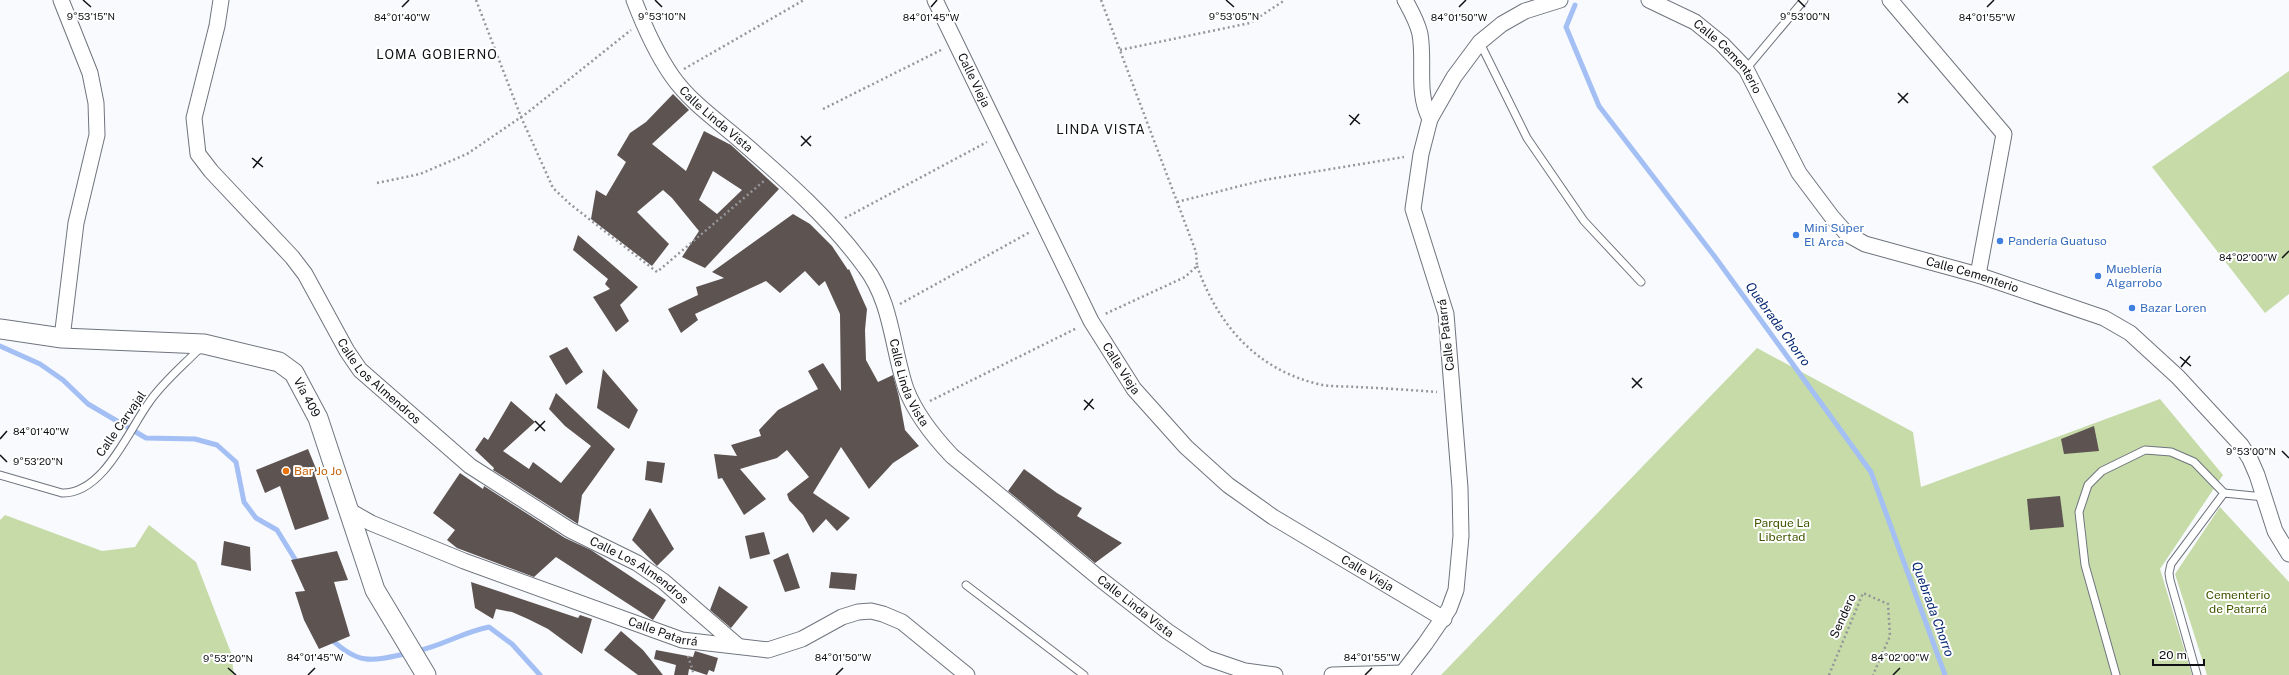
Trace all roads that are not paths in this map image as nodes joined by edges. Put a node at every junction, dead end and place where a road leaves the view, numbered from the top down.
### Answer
1 (61, 0) edge
2 (221, 0) edge
3 (634, 0) edge
4 (935, 0) edge
5 (1405, 0) edge
6 (1560, 0) edge
7 (1649, 0) edge
8 (1804, 0) edge
9 (1890, 0) edge
10 (1480, 42) junction
11 (1746, 69) junction
12 (1430, 118) junction
13 (1978, 275) junction
14 (1641, 282) dead end
15 (0, 328) edge
16 (62, 338) junction
17 (204, 344) junction
18 (0, 475) edge
19 (2224, 493) junction
20 (2264, 497) junction
21 (350, 511) junction
22 (2289, 554) edge
23 (966, 585) dead end
24 (1444, 619) junction
25 (738, 646) junction
26 (1402, 674) edge
27 (426, 675) edge
28 (967, 675) edge
29 (1084, 675) edge
30 (1275, 675) edge
31 (1332, 675) edge
32 (2116, 675) edge
33 (2198, 675) edge

1 - 16 street
2 - 25 street, Calle Los Almendros
3 - 30 street, Calle Linda Vista
4 - 24 street, Calle Vieja
5 - 12 street
6 - 10 street, Calle Patarrá
7 - 11 street, Calle Cementerio
8 - 11 lane
9 - 13 street
10 - 12 street, Calle Patarrá
10 - 14 lane
11 - 13 street, Calle Cementerio
12 - 24 street, Calle Patarrá
13 - 20 street, Calle Cementerio
15 - 16 street, Vía 409
16 - 17 street, Vía 409
17 - 18 lane, Calle Carvajal
17 - 21 street, Vía 409
19 - 20 lane
19 - 32 lane
19 - 33 lane
20 - 22 street, Calle Cementerio
21 - 25 street, Calle Patarrá
21 - 27 street, Vía 409
23 - 29 lane
24 - 26 street, Calle Patarrá
25 - 28 street, Calle Patarrá
26 - 31 street

